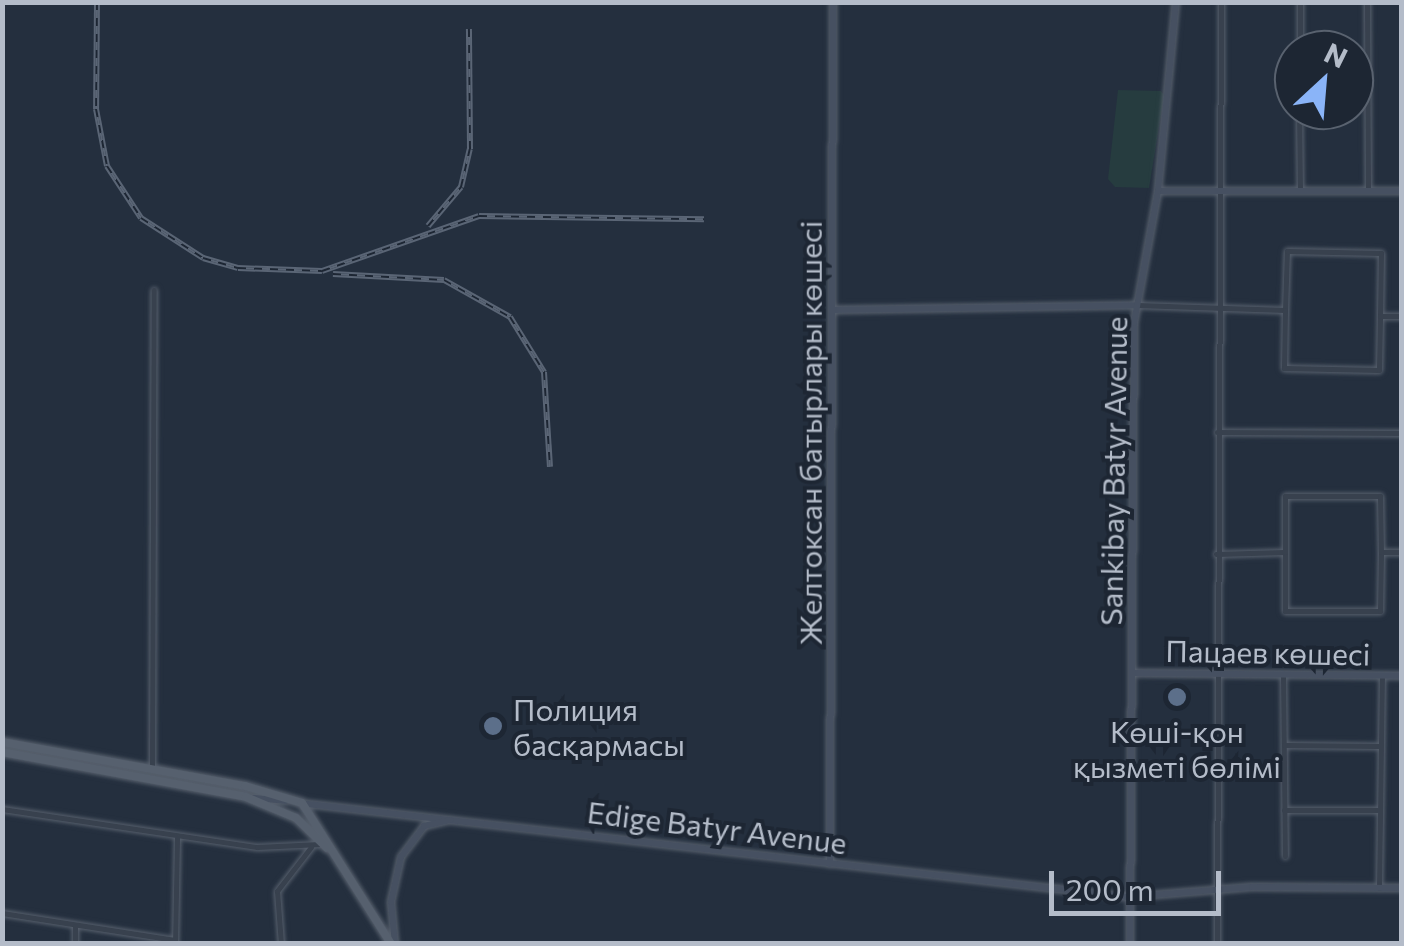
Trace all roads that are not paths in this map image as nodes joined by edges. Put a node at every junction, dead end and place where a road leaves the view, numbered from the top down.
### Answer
1 (834, 2) edge
2 (1176, 2) edge
3 (1220, 2) edge
4 (1300, 2) edge
5 (1367, 2) edge
6 (1300, 30) edge
7 (1300, 130) edge
8 (1218, 190) junction
9 (1300, 190) junction
10 (1368, 191) junction
11 (1158, 192) junction
12 (1402, 192) edge
13 (154, 290) dead end
14 (1137, 305) junction
15 (1220, 309) junction
16 (832, 310) junction
17 (1286, 310) junction
18 (1380, 316) junction
19 (1402, 316) edge
20 (1217, 432) junction
21 (1402, 432) edge
22 (1285, 552) junction
23 (1380, 552) junction
24 (1402, 552) edge
25 (1216, 554) junction
26 (1134, 673) junction
27 (1219, 674) junction
28 (1283, 674) junction
29 (1382, 676) junction
30 (1402, 676) edge
31 (2, 742) edge
32 (1284, 745) junction
33 (1380, 746) junction
34 (2, 752) edge
35 (152, 769) junction
36 (246, 797) junction
37 (302, 803) junction
38 (2, 809) edge
39 (1284, 810) junction
40 (1380, 810) junction
41 (465, 819) junction
42 (177, 836) junction
43 (323, 844) junction
44 (313, 845) junction
45 (1285, 856) dead end
46 (339, 859) junction
47 (830, 864) junction
48 (1379, 888) junction
49 (1402, 888) edge
50 (1218, 889) junction
51 (1128, 897) junction
52 (2, 914) edge
53 (75, 926) junction
54 (175, 942) edge
55 (75, 944) edge
56 (281, 944) edge
57 (393, 944) edge
58 (1130, 944) edge
59 (1217, 944) edge

1 - 16 street, Желтоксан батырлары көшесі
2 - 11 street, Sankibay Batyr Avenue
3 - 8 street
4 - 6 street
5 - 10 street
7 - 9 street
8 - 9 street
8 - 11 street
8 - 15 street
9 - 10 street
10 - 12 street
11 - 14 street, Sankibay Batyr Avenue
13 - 35 street
14 - 15 street
14 - 16 street
14 - 26 street, Sankibay Batyr Avenue
15 - 17 street
15 - 20 street
16 - 47 street, Желтоксан батырлары көшесі
17 - 18 street
17 - 18 street
18 - 19 street
20 - 21 street
20 - 25 street
22 - 23 street
22 - 23 street
22 - 25 street
23 - 24 street
25 - 27 street
26 - 27 street, Пацаев көшесі
26 - 51 street, Sankibay Batyr Avenue
27 - 28 street, Пацаев көшесі
27 - 50 street
28 - 29 street, Пацаев көшесі
28 - 32 street
29 - 30 street, Пацаев көшесі
29 - 33 street
31 - 35 main road, Edige Batyr Avenue
32 - 33 street
32 - 39 street
33 - 40 street
34 - 36 main road, Edige Batyr Avenue
35 - 37 main road, Edige Batyr Avenue
36 - 37 street, Edige Batyr Avenue
36 - 43 main road
37 - 41 street, Edige Batyr Avenue
37 - 46 main road
38 - 42 street
39 - 40 street
39 - 45 street
40 - 48 street
41 - 47 street, Edige Batyr Avenue
41 - 57 street
42 - 44 street
42 - 54 street
43 - 44 street
43 - 46 main road
44 - 56 street
46 - 57 main road
47 - 51 street, Edige Batyr Avenue
48 - 49 street, Edige Batyr Avenue
48 - 50 street, Edige Batyr Avenue
50 - 51 street, Edige Batyr Avenue
50 - 59 street
51 - 58 street, Sankibay Batyr Avenue
52 - 53 street
53 - 54 street
53 - 55 street

